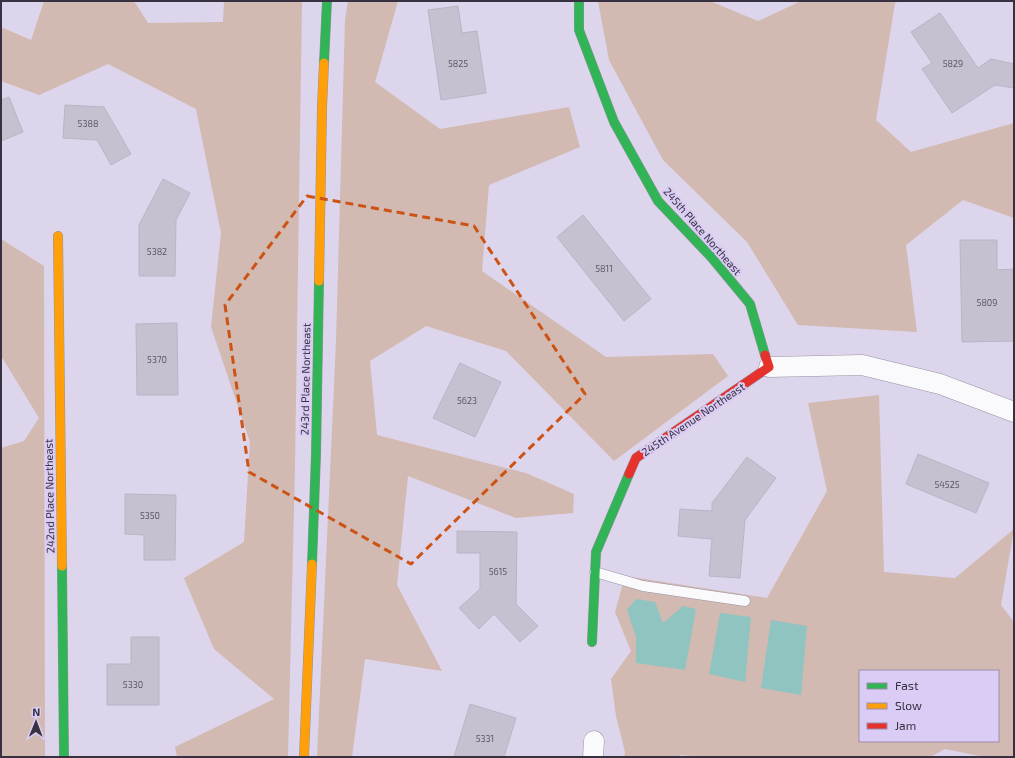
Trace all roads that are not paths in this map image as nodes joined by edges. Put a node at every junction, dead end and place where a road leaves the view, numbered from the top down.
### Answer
1 (327, 1) edge
2 (579, 1) edge
3 (58, 236) dead end
4 (769, 367) junction
5 (1014, 412) edge
6 (595, 572) junction
7 (744, 601) dead end
8 (592, 642) dead end
9 (64, 757) edge
10 (304, 757) edge

1 - 10 street, 243rd Place Northeast
2 - 4 street, 245th Place Northeast
3 - 9 street, 242nd Place Northeast
4 - 5 street
4 - 6 street, 245th Avenue Northeast
6 - 7 lane
6 - 8 street, 245th Avenue Northeast

